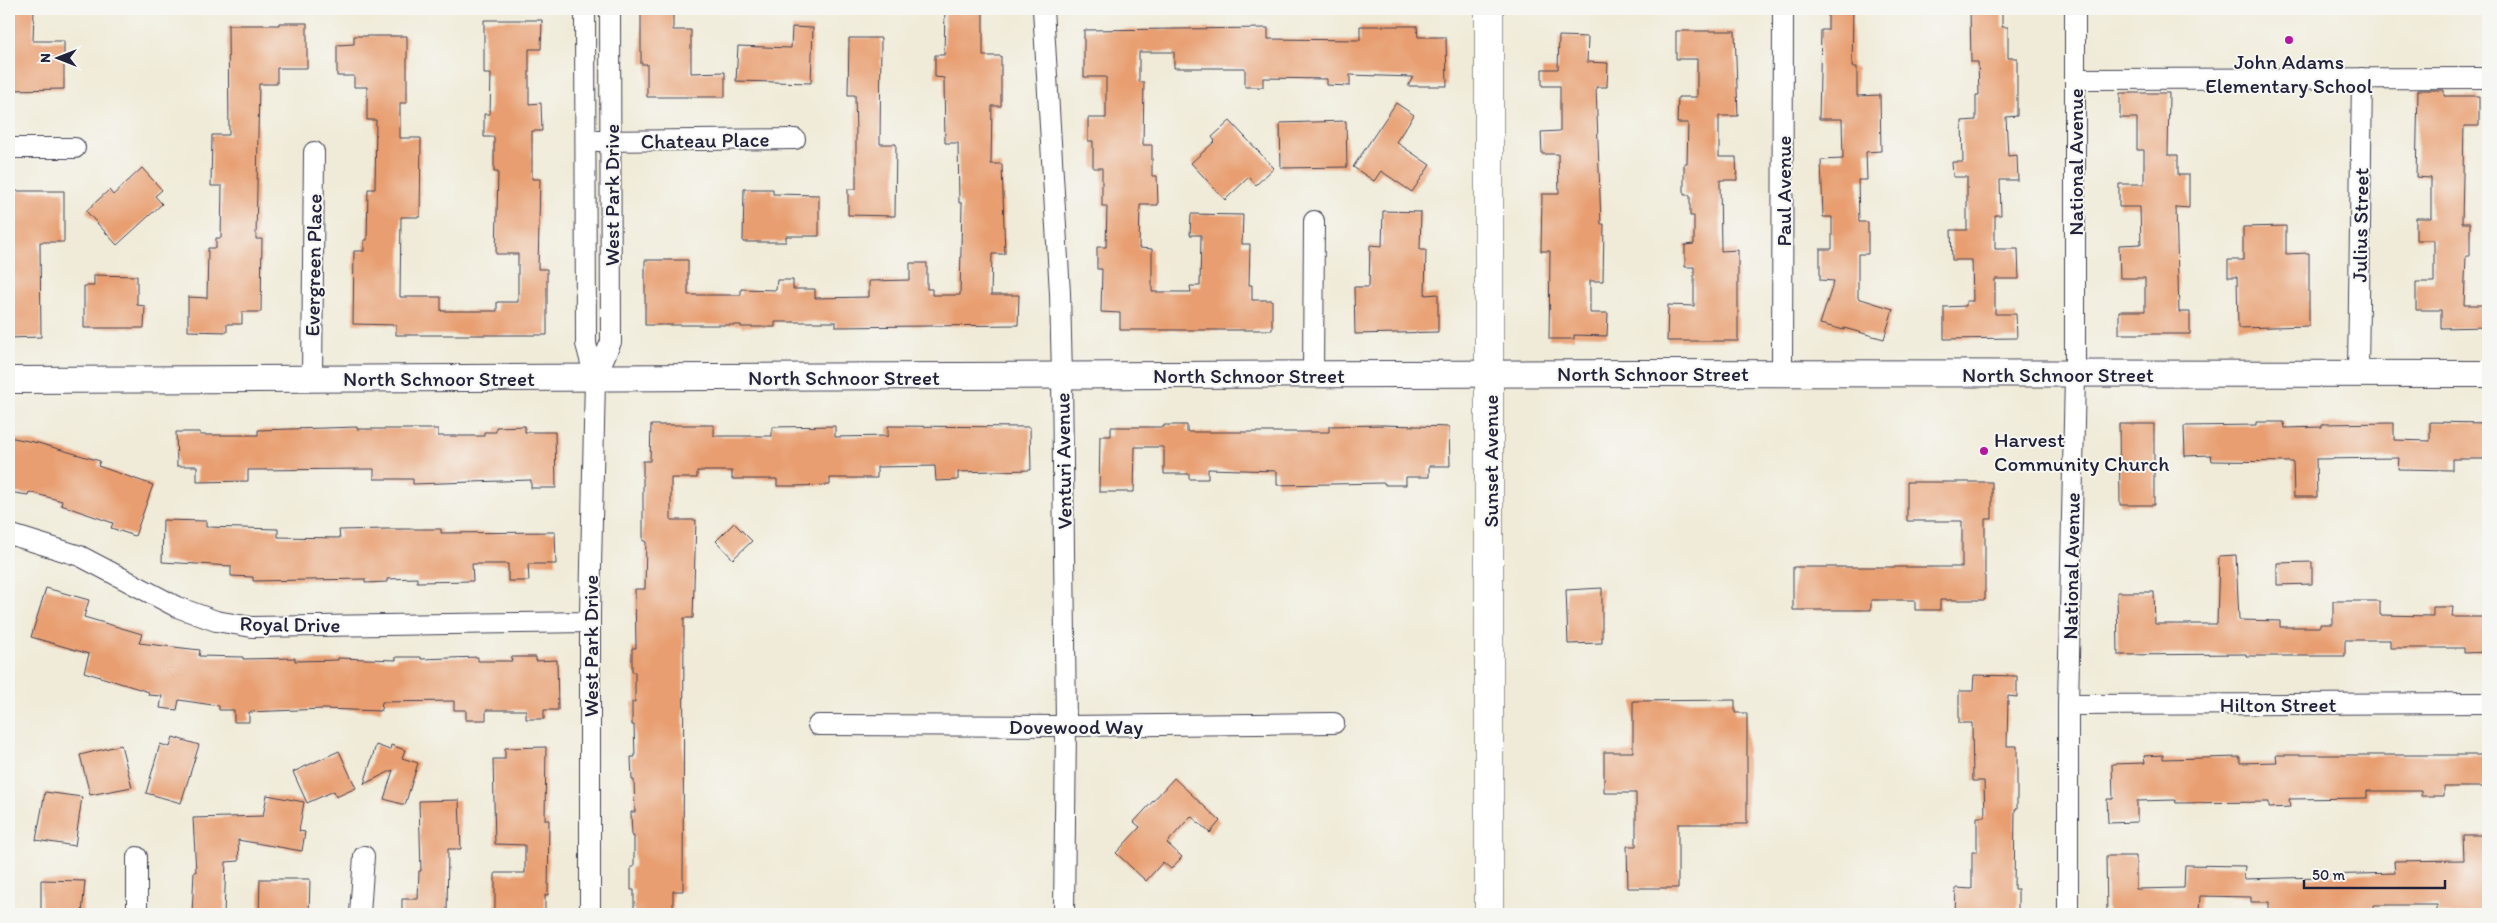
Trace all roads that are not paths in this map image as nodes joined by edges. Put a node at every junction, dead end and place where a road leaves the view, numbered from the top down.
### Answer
1 (585, 9) edge
2 (610, 9) edge
3 (1043, 9) edge
4 (1489, 9) edge
5 (1783, 9) edge
6 (2075, 9) edge
7 (2362, 78) junction
8 (2488, 78) edge
9 (2075, 80) junction
10 (795, 139) dead end
11 (585, 141) junction
12 (611, 141) junction
13 (9, 148) edge
14 (75, 148) dead end
15 (314, 152) dead end
16 (1314, 221) dead end
17 (2358, 373) junction
18 (1490, 374) junction
19 (1782, 374) junction
20 (2488, 374) edge
21 (1313, 375) junction
22 (2075, 375) junction
23 (1062, 376) junction
24 (312, 378) junction
25 (595, 378) junction
26 (9, 380) edge
27 (9, 534) edge
28 (590, 622) junction
29 (2488, 703) edge
30 (2068, 705) junction
31 (1334, 724) dead end
32 (818, 725) dead end
33 (1066, 726) junction
34 (364, 856) dead end
35 (137, 857) dead end
36 (137, 914) edge
37 (360, 914) edge
38 (590, 914) edge
39 (1064, 914) edge
40 (1489, 914) edge
41 (2068, 914) edge

1 - 11 street, West Park Drive
2 - 12 street, West Park Drive
3 - 23 street, Venturi Avenue
4 - 18 main road, Sunset Avenue
5 - 19 street, Paul Avenue
6 - 9 street, National Avenue
7 - 8 street
7 - 9 street
7 - 17 street, Julius Street
9 - 22 street, National Avenue
10 - 12 street, Chateau Place
11 - 12 street, Chateau Place
11 - 25 street, West Park Drive
12 - 25 street, West Park Drive
13 - 14 street
15 - 24 street, Evergreen Place
16 - 21 street
17 - 20 street, North Schnoor Street
17 - 22 street, North Schnoor Street
18 - 19 street, North Schnoor Street
18 - 21 street, North Schnoor Street
18 - 40 main road, Sunset Avenue
19 - 22 street, North Schnoor Street
21 - 23 street, North Schnoor Street
22 - 30 street, National Avenue
23 - 25 street, North Schnoor Street
23 - 33 street, Venturi Avenue
24 - 25 street, North Schnoor Street
24 - 26 street, North Schnoor Street
25 - 28 street, West Park Drive
27 - 28 street, Royal Drive
28 - 38 street, West Park Drive
29 - 30 street, Hilton Street
30 - 41 street, National Avenue
31 - 33 street, Dovewood Way
32 - 33 street, Dovewood Way
33 - 39 street, Venturi Avenue
34 - 37 street
35 - 36 street

